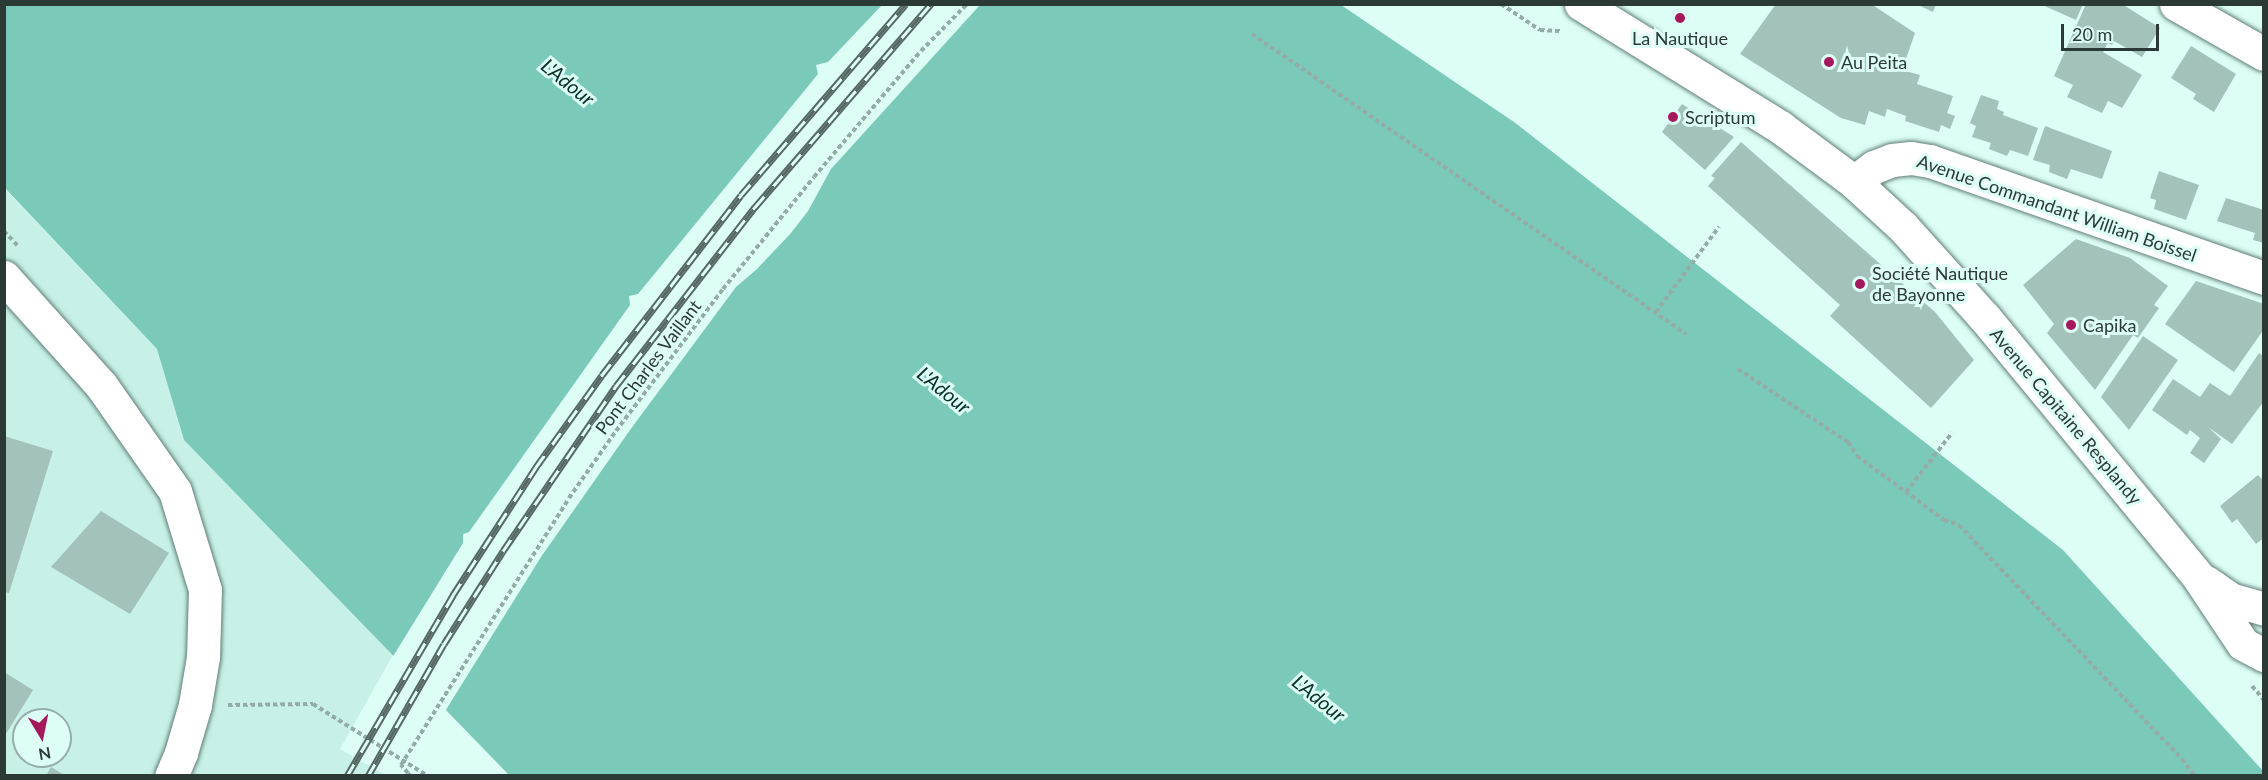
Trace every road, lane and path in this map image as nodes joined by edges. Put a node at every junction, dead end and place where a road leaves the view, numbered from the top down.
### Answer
1 (967, 4) edge
2 (1501, 4) edge
3 (2176, 4) edge
4 (1576, 18) edge
5 (1252, 34) dead end
6 (2264, 54) edge
7 (1854, 182) junction
8 (1719, 227) dead end
9 (4, 277) edge
10 (2264, 278) edge
11 (1656, 312) junction
12 (1686, 334) dead end
13 (1738, 369) dead end
14 (1952, 433) dead end
15 (1906, 492) junction
16 (2199, 578) junction
17 (2264, 609) edge
18 (2257, 669) edge
19 (2264, 700) edge
20 (195, 705) junction
21 (171, 776) edge
22 (410, 776) edge
23 (428, 776) edge
24 (2195, 776) edge

1 - 22 path, Pont Charles Vaillant, bridge
2 - 4 path
3 - 6 main road
4 - 7 main road, Avenue Capitaine Resplandy
5 - 11 path
7 - 10 main road, Avenue Commandant William Boissel
7 - 16 main road, Avenue Capitaine Resplandy
8 - 11 path
9 - 20 main road
11 - 12 path
13 - 15 path
14 - 15 path
15 - 24 path
16 - 17 main road, Avenue Capitaine Resplandy
16 - 18 main road, Avenue Capitaine Resplandy
18 - 19 path
20 - 21 main road
20 - 23 path

